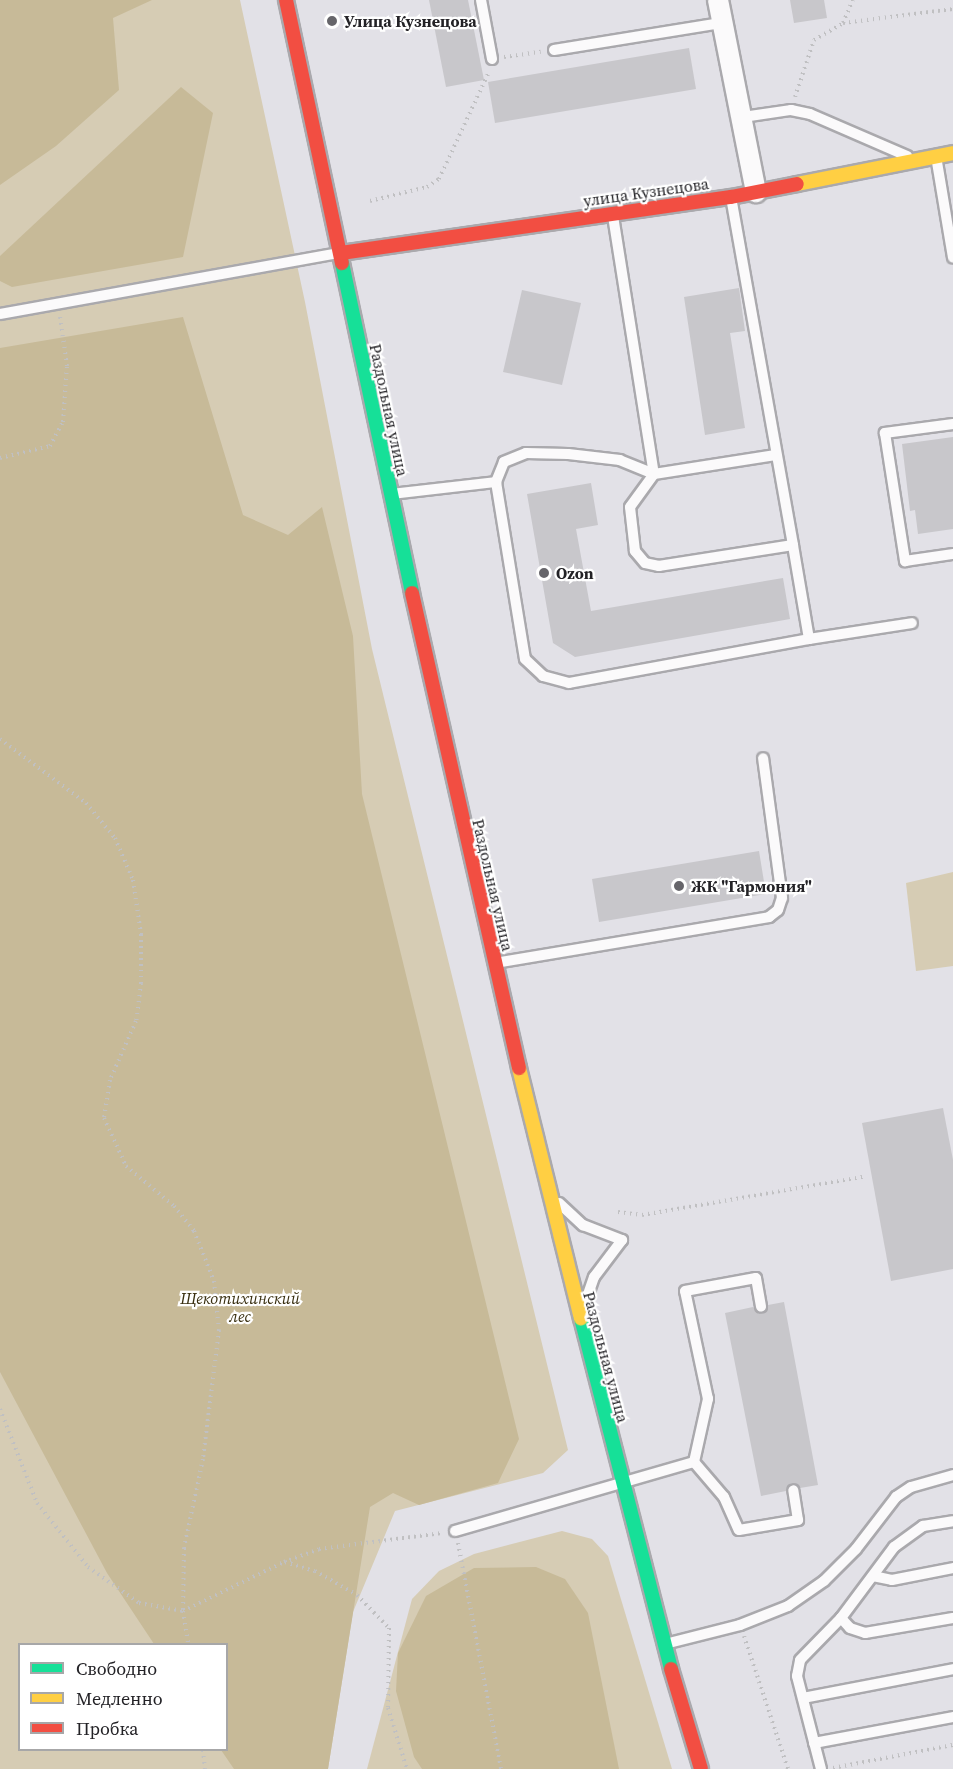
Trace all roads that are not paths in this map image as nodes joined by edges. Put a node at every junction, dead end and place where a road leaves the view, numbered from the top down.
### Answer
1 (286, 0) edge
2 (481, 0) edge
3 (718, 0) edge
4 (721, 22) junction
5 (554, 50) road end
6 (492, 59) road end
7 (743, 117) junction
8 (953, 153) edge
9 (936, 156) junction
10 (915, 160) junction
11 (756, 192) junction
12 (731, 197) junction
13 (612, 213) junction
14 (341, 253) junction
15 (953, 258) edge
16 (0, 314) edge
17 (953, 424) edge
18 (776, 454) junction
19 (654, 474) junction
20 (496, 482) junction
21 (390, 494) junction
22 (793, 545) junction
23 (953, 554) edge
24 (912, 623) dead end
25 (808, 639) junction
26 (763, 758) dead end
27 (495, 964) junction
28 (546, 1187) junction
29 (761, 1307) dead end
30 (580, 1324) junction
31 (694, 1462) junction
32 (953, 1475) edge
33 (623, 1482) junction
34 (793, 1490) dead end
35 (953, 1521) edge
36 (455, 1531) road end
37 (953, 1568) edge
38 (873, 1576) junction
39 (841, 1618) junction
40 (953, 1618) edge
41 (664, 1644) junction
42 (953, 1669) edge
43 (803, 1698) junction
44 (953, 1717) edge
45 (814, 1743) junction
46 (701, 1769) edge
47 (821, 1769) edge

1 - 14 main road, Раздольная улица
2 - 6 lane
3 - 4 street
4 - 5 lane
4 - 7 street
7 - 10 lane
7 - 11 street
8 - 9 main road, улица Кузнецова
9 - 10 main road, улица Кузнецова
9 - 15 lane
10 - 11 main road, улица Кузнецова
11 - 12 main road, улица Кузнецова
12 - 13 main road, улица Кузнецова
12 - 18 lane
13 - 14 main road, улица Кузнецова
13 - 19 lane
14 - 16 lane
14 - 21 main road, Раздольная улица
17 - 23 lane
18 - 19 lane
18 - 22 lane
19 - 20 lane
19 - 22 lane
20 - 21 lane
20 - 25 lane
21 - 27 main road, Раздольная улица
22 - 25 lane
24 - 25 lane
26 - 27 lane
27 - 28 main road, Раздольная улица
28 - 30 main road, Раздольная улица
28 - 30 lane
29 - 31 lane
30 - 33 main road, Раздольная улица
31 - 33 lane
31 - 34 lane
32 - 41 lane
33 - 36 lane
33 - 41 main road, Раздольная улица
35 - 38 lane
37 - 38 lane
38 - 39 lane
39 - 40 lane
39 - 43 lane
41 - 46 main road, Раздольная улица
42 - 43 lane
43 - 45 lane
44 - 45 lane
45 - 47 lane

